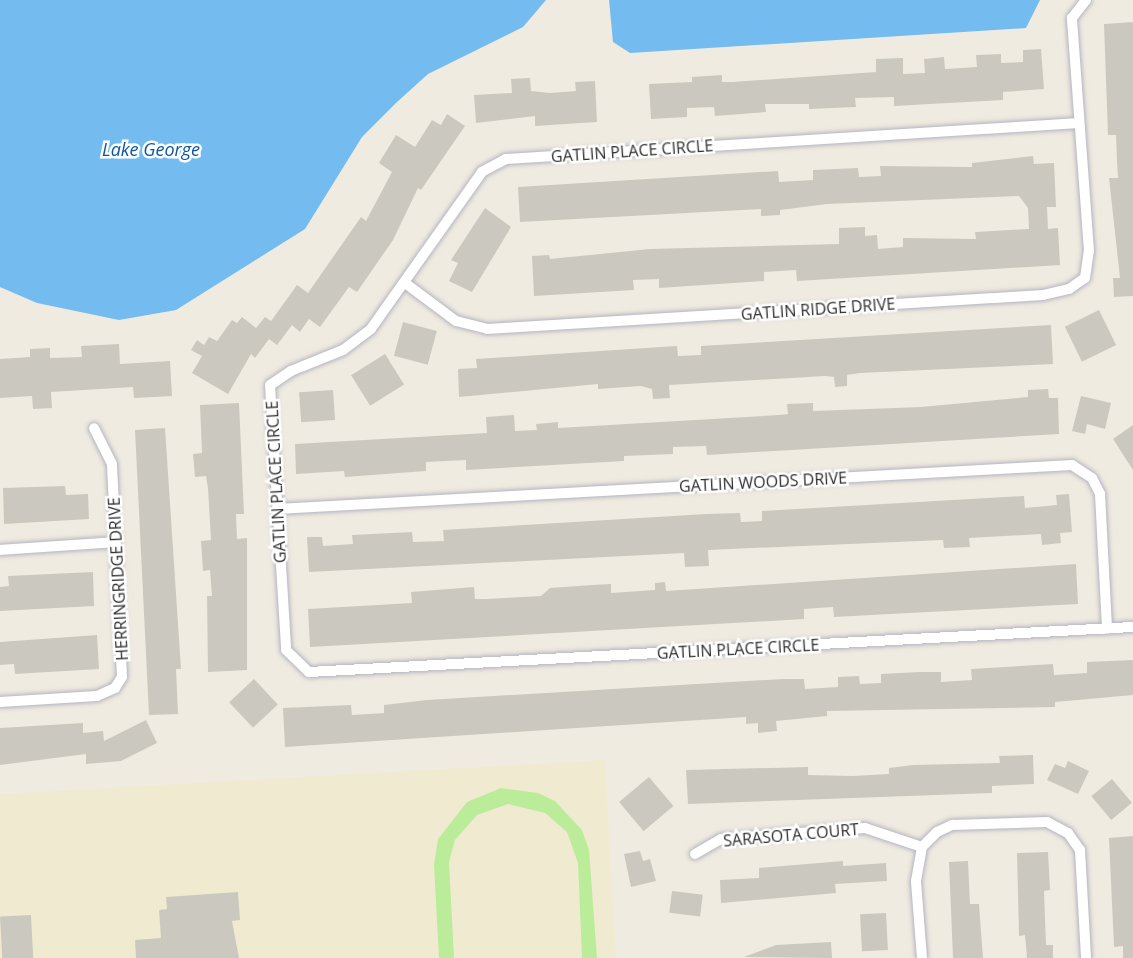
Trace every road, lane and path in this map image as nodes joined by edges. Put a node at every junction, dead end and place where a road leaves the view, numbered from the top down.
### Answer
1 (1086, 0) edge
2 (1079, 123) junction
3 (405, 283) junction
4 (94, 428) dead end
5 (277, 509) junction
6 (116, 542) junction
7 (0, 550) edge
8 (1133, 627) edge
9 (1107, 629) junction
10 (0, 702) edge
11 (922, 847) junction
12 (696, 854) dead end
13 (922, 958) edge
14 (1086, 958) edge

1 - 2 street
2 - 3 street, GATLIN PLACE CIRCLE
2 - 3 street, GATLIN RIDGE DRIVE
3 - 5 street, GATLIN PLACE CIRCLE
4 - 6 street, HERRINGRIDGE DRIVE
5 - 9 street, GATLIN PLACE CIRCLE
5 - 9 street, GATLIN WOODS DRIVE
6 - 7 street
6 - 10 street, HERRINGRIDGE DRIVE
8 - 9 street, GATLIN PLACE CIRCLE
11 - 12 street, SARASOTA COURT
11 - 13 street
11 - 14 street

